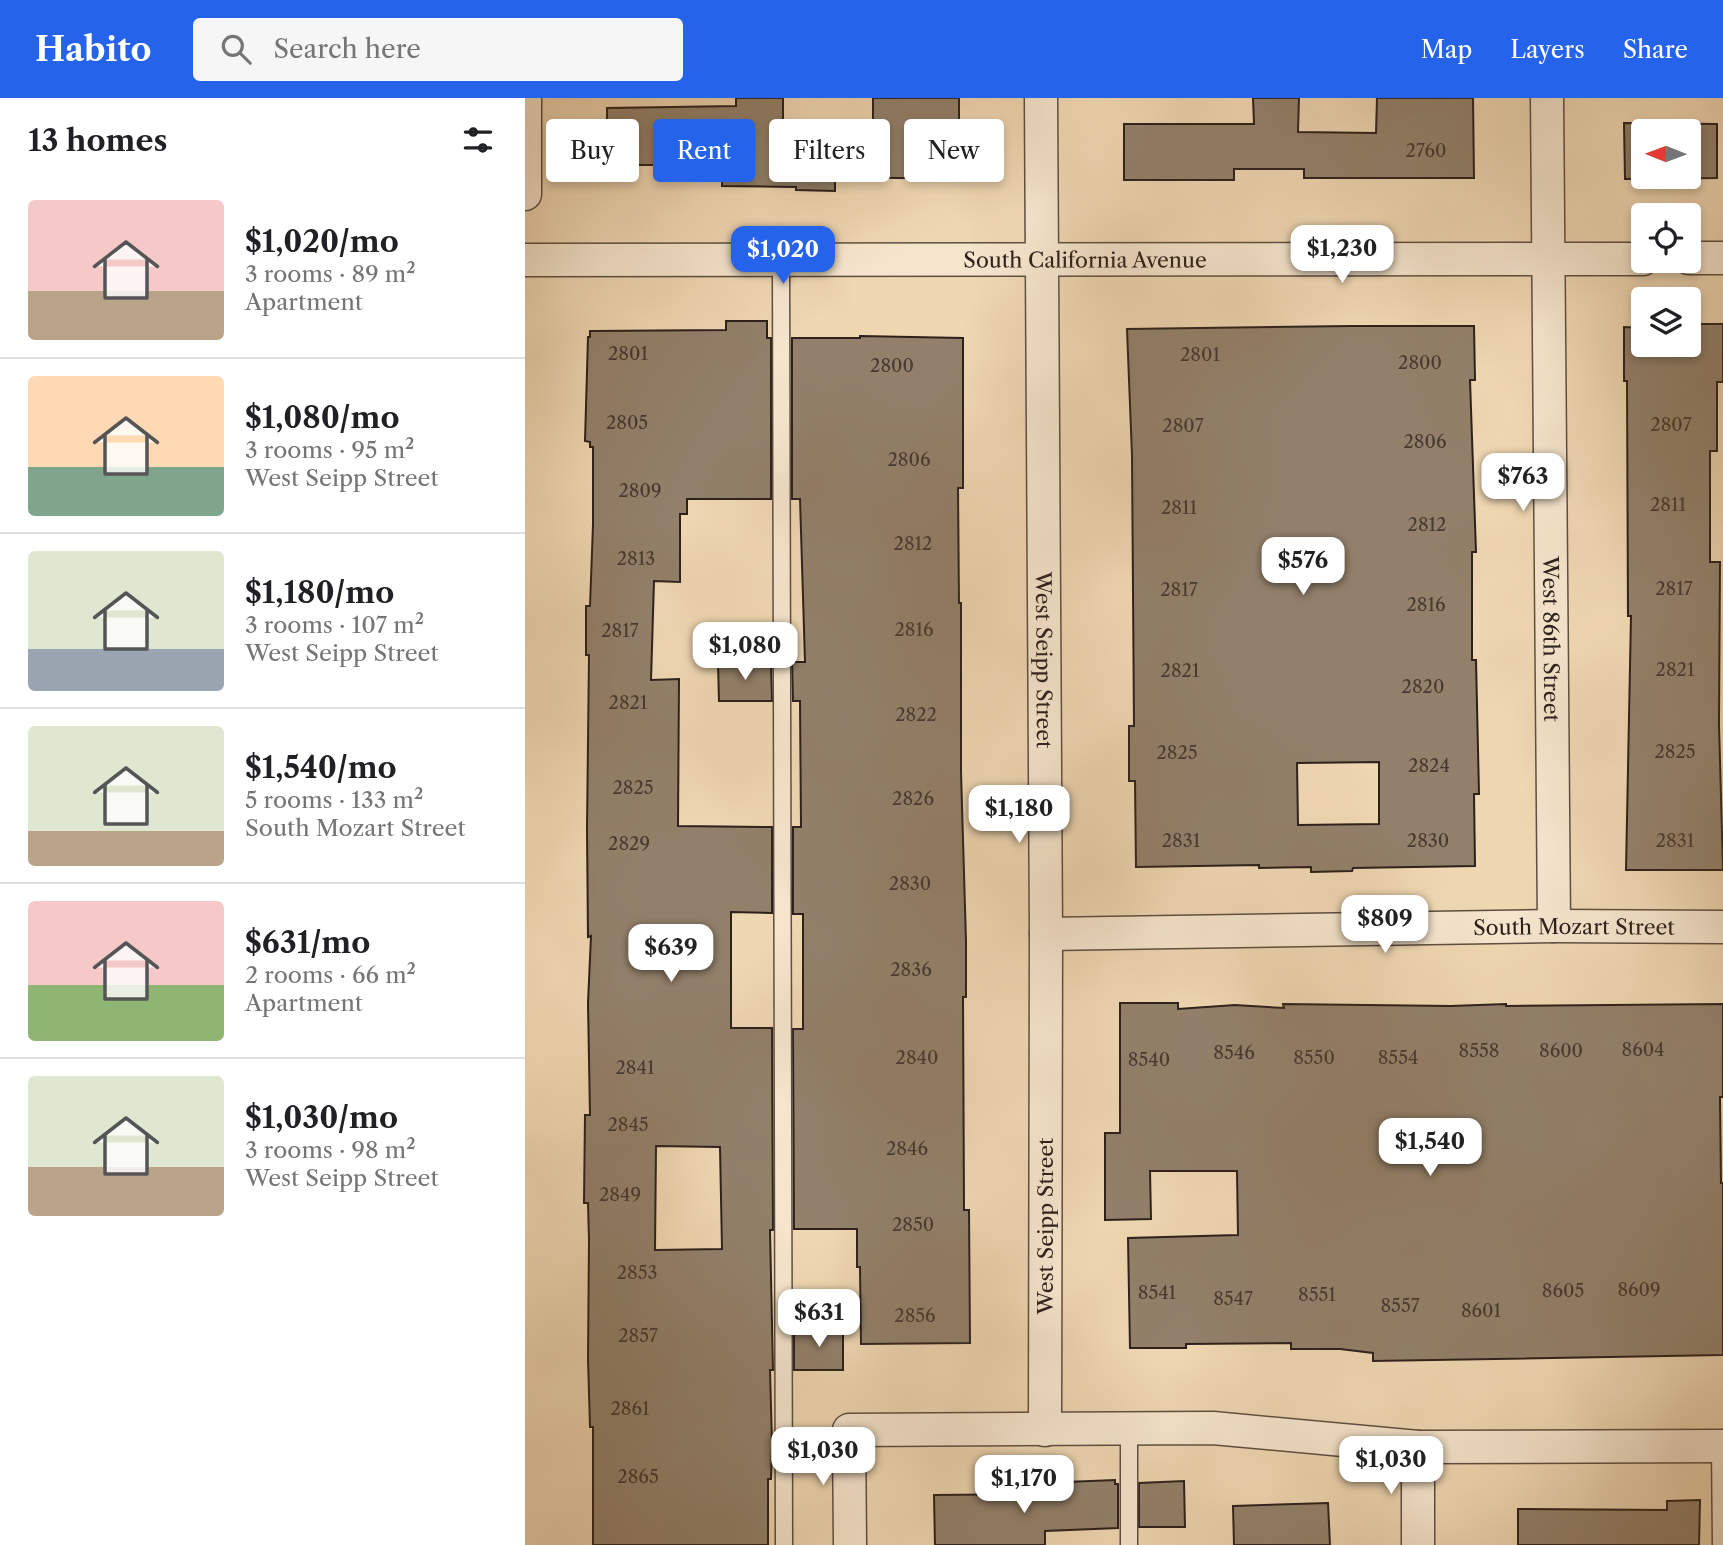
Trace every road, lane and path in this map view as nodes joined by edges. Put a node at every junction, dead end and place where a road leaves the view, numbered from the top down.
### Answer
1 (525, 98) edge
2 (1041, 98) edge
3 (1547, 98) edge
4 (525, 194) edge
5 (1631, 258) edge
6 (1701, 258) edge
7 (1723, 258) edge
8 (1547, 259) junction
9 (525, 260) edge
10 (781, 260) junction
11 (1041, 260) junction
12 (1554, 926) junction
13 (1723, 926) edge
14 (1046, 934) junction
15 (1129, 1429) junction
16 (1045, 1430) junction
17 (1722, 1446) edge
18 (1418, 1447) junction
19 (784, 1545) edge
20 (850, 1545) edge
21 (1129, 1545) edge
22 (1418, 1545) edge
23 (1721, 1545) edge

1 - 4 street
2 - 11 street, West Seipp Street
3 - 8 street, West 86th Street
5 - 8 street, South California Avenue
6 - 7 street
8 - 11 street, South California Avenue
8 - 12 street, West 86th Street
9 - 10 street, South California Avenue
10 - 11 street, South California Avenue
10 - 19 lane
11 - 14 street, West Seipp Street
12 - 13 street, South Mozart Street
12 - 14 street, South Mozart Street
14 - 16 street, West Seipp Street
15 - 16 street
15 - 18 street
15 - 21 lane
16 - 20 street
17 - 18 street
17 - 23 lane
18 - 22 street

